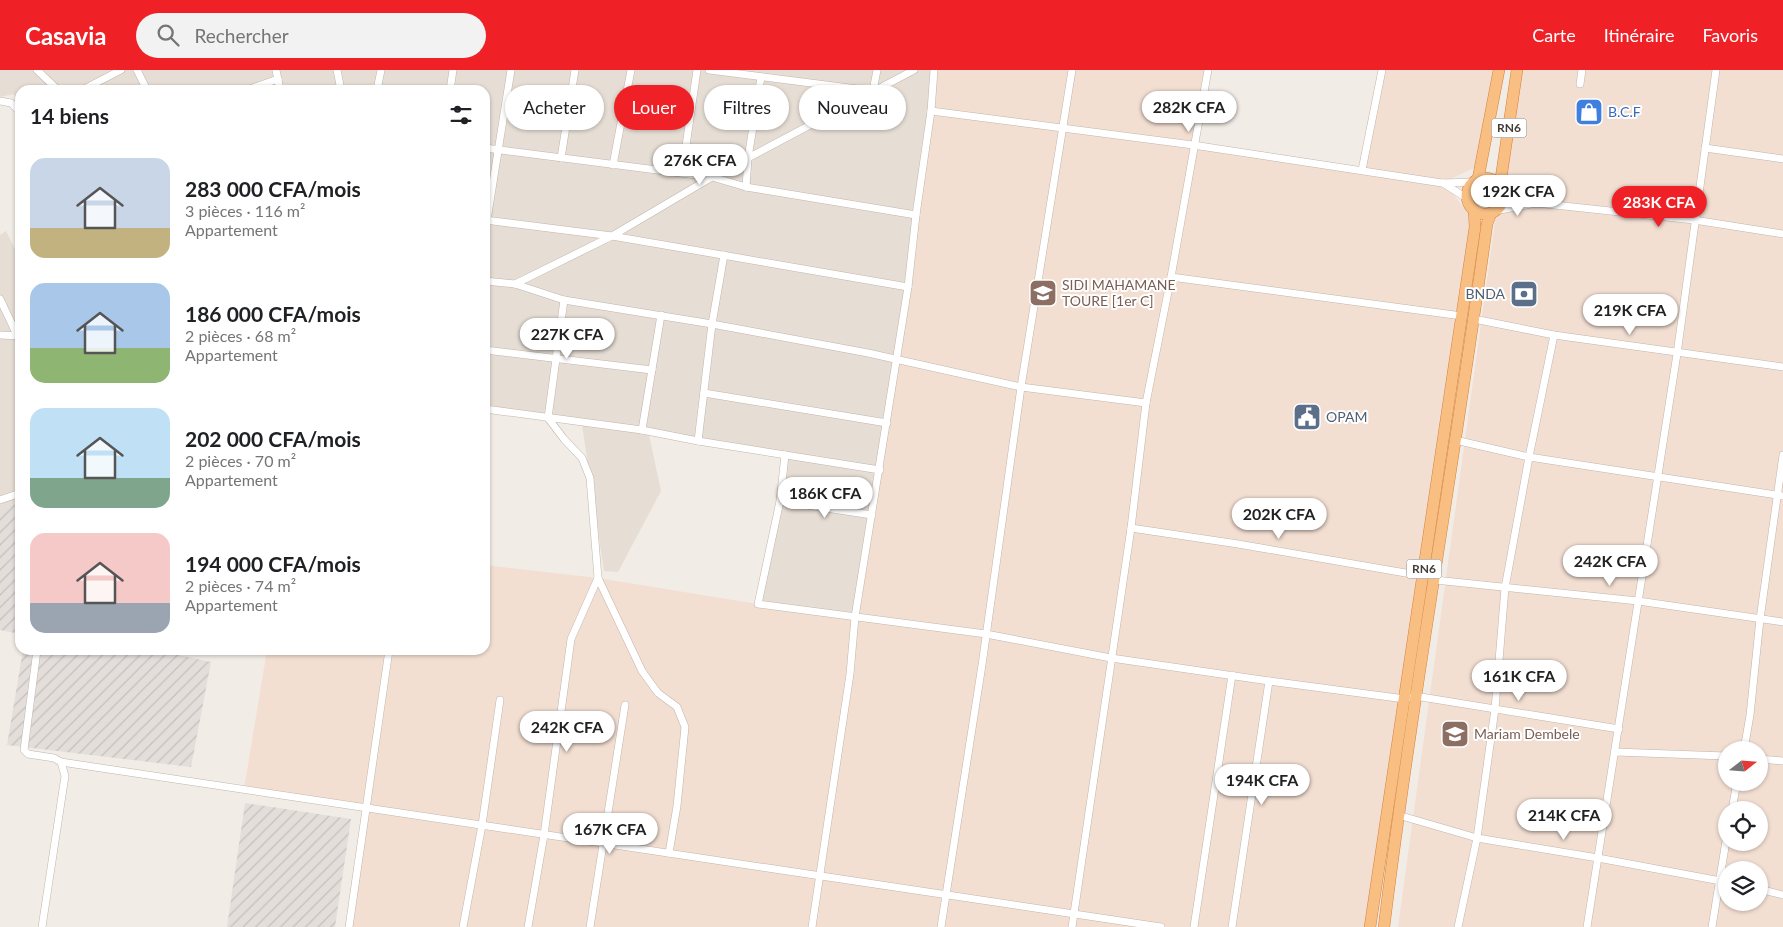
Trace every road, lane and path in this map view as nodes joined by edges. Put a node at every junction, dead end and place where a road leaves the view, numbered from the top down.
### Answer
1 (38, 70) edge
2 (121, 70) edge
3 (137, 70) edge
4 (276, 70) edge
5 (337, 70) edge
6 (380, 70) edge
7 (453, 70) edge
8 (511, 70) edge
9 (575, 70) edge
10 (631, 70) edge
11 (697, 70) edge
12 (709, 70) edge
13 (877, 70) edge
14 (914, 70) edge
15 (934, 70) edge
16 (1072, 70) edge
17 (1208, 70) edge
18 (1382, 70) edge
19 (1499, 70) edge
20 (1517, 70) edge
21 (1582, 70) edge
22 (1716, 70) edge
23 (760, 77) junction
24 (278, 79) junction
25 (1580, 84) dead end
26 (53, 85) edge
27 (92, 85) edge
28 (144, 85) edge
29 (261, 85) edge
30 (279, 85) edge
31 (340, 85) edge
32 (378, 85) edge
33 (451, 85) edge
34 (820, 85) edge
35 (874, 85) edge
36 (886, 85) edge
37 (0, 101) edge
38 (15, 107) edge
39 (931, 111) junction
40 (1063, 127) junction
41 (801, 130) edge
42 (1193, 144) junction
43 (1705, 148) junction
44 (490, 149) edge
45 (499, 150) junction
46 (560, 158) junction
47 (748, 158) junction
48 (1783, 159) edge
49 (613, 165) junction
50 (1362, 170) junction
51 (682, 173) junction
52 (712, 177) junction
53 (1476, 181) junction
54 (1442, 183) junction
55 (746, 187) junction
56 (1501, 187) junction
57 (490, 198) edge
58 (1468, 200) junction
59 (1536, 204) junction
60 (1474, 210) junction
61 (1493, 212) junction
62 (916, 215) junction
63 (1694, 220) junction
64 (490, 221) edge
65 (1783, 234) edge
66 (612, 236) junction
67 (724, 255) junction
68 (1171, 277) junction
69 (490, 282) edge
70 (514, 284) junction
71 (908, 287) junction
72 (0, 299) edge
73 (564, 300) junction
74 (661, 315) junction
75 (1462, 316) junction
76 (1474, 319) junction
77 (712, 324) junction
78 (15, 328) edge
79 (0, 335) edge
80 (1554, 335) junction
81 (15, 336) edge
82 (490, 351) edge
83 (1677, 354) junction
84 (556, 359) junction
85 (897, 359) junction
86 (1783, 367) edge
87 (652, 370) junction
88 (1021, 387) junction
89 (704, 393) junction
90 (1146, 403) junction
91 (490, 410) edge
92 (548, 418) junction
93 (887, 423) junction
94 (642, 430) junction
95 (1455, 440) junction
96 (698, 441) junction
97 (785, 455) junction
98 (1783, 455) edge
99 (1530, 457) junction
100 (880, 470) junction
101 (1658, 476) junction
102 (15, 495) edge
103 (1780, 496) edge
104 (0, 500) edge
105 (780, 501) junction
106 (872, 515) junction
107 (1131, 528) junction
108 (1423, 576) junction
109 (598, 578) junction
110 (1435, 580) junction
111 (1505, 588) junction
112 (1638, 600) junction
113 (855, 617) junction
114 (1760, 619) junction
115 (1783, 622) edge
116 (986, 634) junction
117 (36, 655) edge
118 (388, 655) edge
119 (1111, 658) junction
120 (1232, 675) junction
121 (1269, 681) junction
122 (1410, 698) junction
123 (500, 700) dead end
124 (625, 705) dead end
125 (1494, 709) junction
126 (1618, 729) junction
127 (1746, 741) edge
128 (1615, 752) junction
129 (1718, 756) edge
130 (1768, 760) edge
131 (1783, 761) edge
132 (61, 762) junction
133 (366, 808) junction
134 (1398, 815) junction
135 (482, 825) junction
136 (544, 835) junction
137 (1477, 838) junction
138 (604, 843) junction
139 (670, 853) junction
140 (1598, 858) junction
141 (819, 876) junction
142 (1718, 880) edge
143 (1768, 891) edge
144 (945, 894) junction
145 (1783, 894) edge
146 (1718, 902) edge
147 (1074, 914) junction
148 (42, 927) edge
149 (349, 927) edge
150 (463, 927) edge
151 (528, 927) edge
152 (590, 927) edge
153 (812, 927) edge
154 (941, 927) edge
155 (1072, 927) edge
156 (1161, 927) edge
157 (1194, 927) edge
158 (1232, 927) edge
159 (1370, 927) edge
160 (1384, 927) edge
161 (1458, 927) edge
162 (1587, 927) edge
163 (1712, 927) edge

1 - 26 street
2 - 27 street
3 - 28 street
4 - 24 street
5 - 31 street
6 - 32 street
7 - 33 street
8 - 45 street
9 - 46 street
10 - 49 street
11 - 51 street
12 - 23 street
13 - 35 street
14 - 36 street
15 - 39 street
16 - 40 street
17 - 42 street
18 - 50 street
19 - 53 highway, RN6
20 - 56 highway, RN6
21 - 25 street
22 - 43 street
23 - 34 street
23 - 47 street
24 - 29 street
24 - 30 street
37 - 38 street
39 - 40 street
39 - 62 street
40 - 42 street
40 - 88 street
41 - 47 street
42 - 50 street
42 - 68 street
43 - 48 street
43 - 63 street
44 - 45 street
45 - 46 street
45 - 57 street
46 - 49 street
47 - 52 street
47 - 55 street
49 - 51 street
50 - 54 street
51 - 52 street
52 - 55 street
52 - 66 street
53 - 54 street
53 - 56 highway
53 - 58 highway
54 - 58 street
55 - 62 street
56 - 59 street
56 - 61 highway
58 - 60 highway
59 - 61 street
59 - 63 street
60 - 61 highway
60 - 75 highway, RN6
61 - 76 highway, RN6
62 - 71 street
63 - 65 street
63 - 83 street
64 - 66 street
66 - 67 street
66 - 70 street
67 - 71 street
67 - 77 street
68 - 75 street
68 - 90 street
69 - 70 street
70 - 73 street
71 - 85 street
72 - 78 street
73 - 74 street
73 - 84 street
74 - 77 street
74 - 87 street
75 - 108 highway, RN6
76 - 80 street
76 - 95 highway, RN6
77 - 85 street
77 - 89 street
79 - 81 street
80 - 83 street
80 - 99 street
82 - 84 street
83 - 86 street
83 - 101 street
84 - 87 street
84 - 92 street
85 - 88 street
85 - 93 street
87 - 94 street
88 - 90 street
88 - 116 street
89 - 93 street
89 - 96 street
90 - 107 street
91 - 92 street
92 - 94 street
92 - 109 street
93 - 100 street
94 - 96 street
95 - 99 street
95 - 110 highway, RN6
96 - 97 street
97 - 100 street
97 - 105 street
98 - 103 street
99 - 101 street
99 - 111 street
100 - 106 street
101 - 103 street
101 - 112 street
102 - 104 street
103 - 114 street
105 - 106 street
105 - 113 street
106 - 113 street
107 - 108 street
107 - 119 street
108 - 122 highway, RN6
109 - 136 street
109 - 139 street
110 - 111 street
110 - 122 highway, RN6
111 - 112 street
111 - 125 street
112 - 114 street
112 - 126 street
113 - 116 street
113 - 141 street
114 - 115 street
114 - 127 street
116 - 119 street
116 - 144 street
117 - 132 street
118 - 133 street
119 - 120 street
119 - 147 street
120 - 121 street
120 - 157 street
121 - 122 street
121 - 158 street
122 - 125 street
122 - 134 highway, RN6
122 - 159 highway, RN6
123 - 135 street
124 - 138 street
125 - 126 street
125 - 137 street
126 - 128 street
128 - 129 street
128 - 140 street
130 - 131 street
132 - 133 street
132 - 148 street
133 - 135 street
133 - 149 street
134 - 137 street
134 - 160 highway, RN6
135 - 136 street
135 - 150 street
136 - 138 street
136 - 151 street
137 - 140 street
137 - 161 street
138 - 139 street
138 - 152 street
139 - 141 street
140 - 142 street
140 - 162 street
141 - 144 street
141 - 153 street
143 - 145 street
144 - 147 street
144 - 154 street
146 - 163 street
147 - 155 street
147 - 156 street

